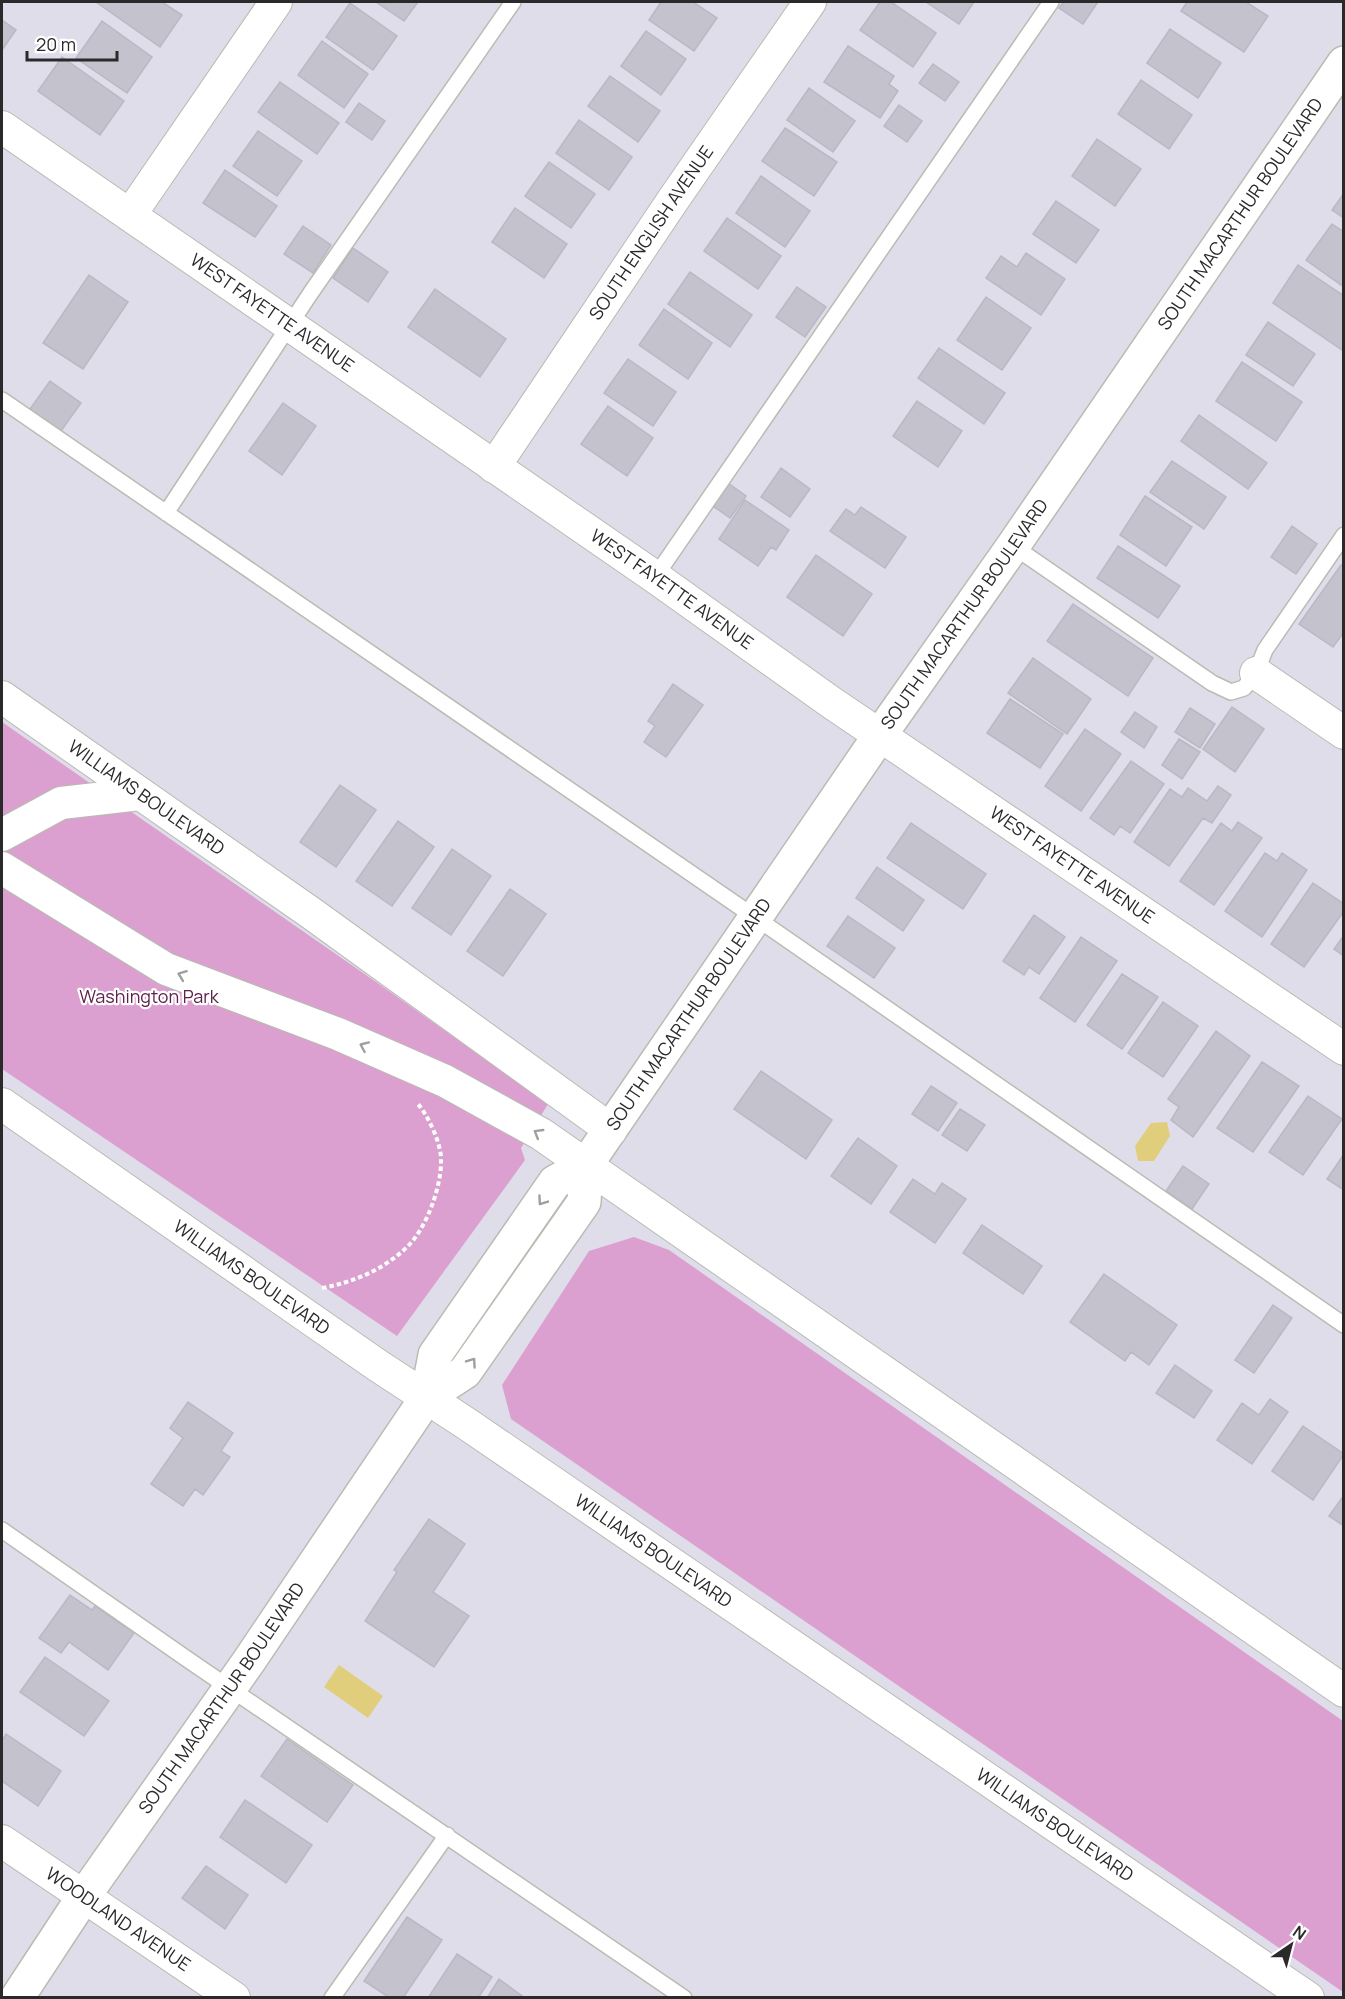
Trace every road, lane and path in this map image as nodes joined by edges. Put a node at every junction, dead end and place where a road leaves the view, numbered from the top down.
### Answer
1 (276, 2) edge
2 (513, 2) edge
3 (810, 2) edge
4 (1051, 2) edge
5 (1344, 63) edge
6 (2, 127) edge
7 (130, 215) junction
8 (290, 325) junction
9 (2, 400) edge
10 (494, 467) junction
11 (166, 513) junction
12 (1344, 535) edge
13 (1013, 546) junction
14 (655, 577) junction
15 (1256, 673) junction
16 (2, 697) edge
17 (1344, 733) edge
18 (880, 735) junction
19 (140, 794) junction
20 (2, 835) edge
21 (2, 868) edge
22 (756, 918) junction
23 (1344, 1049) edge
24 (411, 1095) dead end
25 (2, 1104) edge
26 (612, 1130) junction
27 (586, 1165) junction
28 (319, 1288) dead end
29 (1344, 1325) edge
30 (427, 1397) junction
31 (2, 1532) edge
32 (231, 1688) junction
33 (1344, 1690) edge
34 (447, 1835) junction
35 (2, 1841) edge
36 (84, 1896) junction
37 (17, 1998) edge
38 (234, 1998) edge
39 (332, 1998) edge
40 (684, 1998) edge
41 (1308, 1998) edge

1 - 7 street
2 - 8 lane
3 - 10 street, SOUTH ENGLISH AVENUE
4 - 14 lane
5 - 13 main road, SOUTH MACARTHUR BOULEVARD
6 - 7 street, WEST FAYETTE AVENUE
7 - 8 street, WEST FAYETTE AVENUE
8 - 10 street, WEST FAYETTE AVENUE
8 - 11 lane
9 - 11 lane
10 - 14 street, WEST FAYETTE AVENUE
11 - 22 lane
12 - 15 lane
13 - 15 lane
13 - 18 main road, SOUTH MACARTHUR BOULEVARD
14 - 18 street, WEST FAYETTE AVENUE
15 - 17 street
16 - 19 street, WILLIAMS BOULEVARD
18 - 22 main road, SOUTH MACARTHUR BOULEVARD
18 - 23 street, WEST FAYETTE AVENUE
19 - 20 street
19 - 26 street, WILLIAMS BOULEVARD
27 -> 21 street
22 - 26 main road, SOUTH MACARTHUR BOULEVARD
22 - 29 lane
24 - 28 path
25 - 30 street, WILLIAMS BOULEVARD
26 - 27 main road, SOUTH MACARTHUR BOULEVARD
27 - 30 main road, SOUTH MACARTHUR BOULEVARD
27 - 33 street
30 - 32 main road, SOUTH MACARTHUR BOULEVARD
30 - 41 street, WILLIAMS BOULEVARD
31 - 32 lane
32 - 34 lane
32 - 36 main road, SOUTH MACARTHUR BOULEVARD
34 - 39 lane
34 - 40 lane
35 - 36 street, WOODLAND AVENUE
36 - 37 main road, SOUTH MACARTHUR BOULEVARD
36 - 38 street, WOODLAND AVENUE

